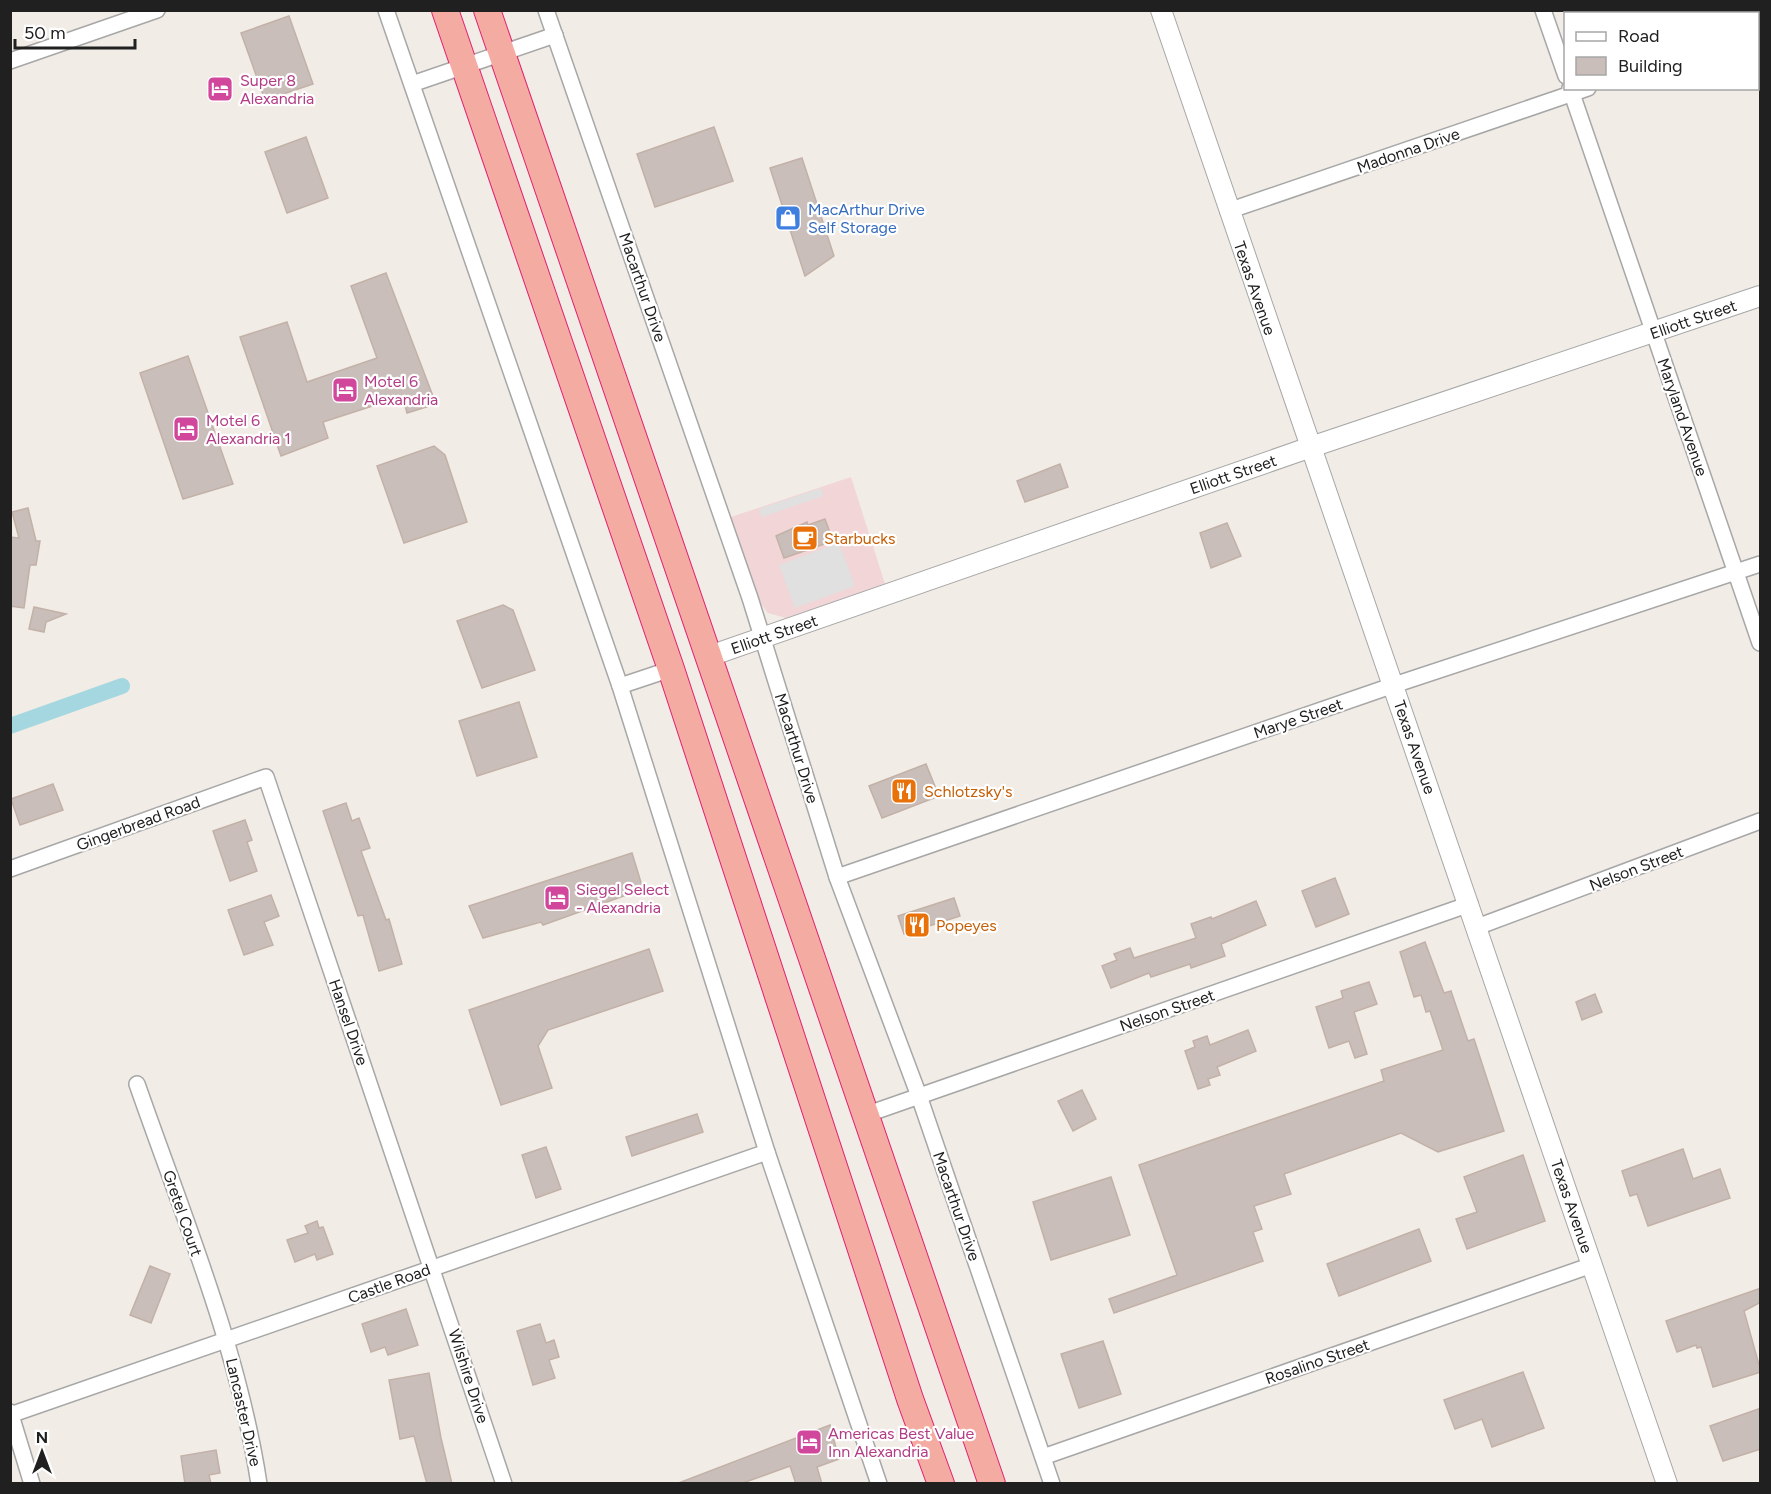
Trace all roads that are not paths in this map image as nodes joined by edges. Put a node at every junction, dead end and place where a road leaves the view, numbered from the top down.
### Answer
1 (157, 10) edge
2 (386, 10) edge
3 (445, 10) edge
4 (487, 10) edge
5 (546, 10) edge
6 (1161, 10) edge
7 (1543, 10) edge
8 (555, 35) junction
9 (501, 54) junction
10 (10, 61) edge
11 (465, 67) junction
12 (1564, 70) edge
13 (412, 84) junction
14 (1571, 91) edge
15 (1228, 211) junction
16 (1761, 296) edge
17 (1654, 333) junction
18 (1311, 447) junction
19 (1761, 564) edge
20 (1736, 572) junction
21 (762, 638) junction
22 (1761, 643) edge
23 (707, 657) junction
24 (671, 669) junction
25 (1394, 685) junction
26 (620, 686) junction
27 (266, 777) joint
28 (1761, 821) edge
29 (10, 869) edge
30 (837, 877) junction
31 (1470, 904) junction
32 (1477, 927) junction
33 (137, 1084) dead end
34 (919, 1096) junction
35 (865, 1115) junction
36 (767, 1152) junction
37 (1592, 1265) junction
38 (433, 1268) junction
39 (228, 1341) junction
40 (910, 1400) junction
41 (11, 1414) edge
42 (1043, 1457) junction
43 (32, 1484) edge
44 (259, 1484) edge
45 (504, 1484) edge
46 (879, 1484) edge
47 (927, 1484) edge
48 (941, 1484) edge
49 (992, 1484) edge
50 (1052, 1484) edge
51 (1667, 1484) edge

1 - 10 street
2 - 13 street
3 - 11 highway
4 - 9 highway
5 - 8 street, Macarthur Drive
6 - 15 street, Texas Avenue
7 - 12 street
8 - 9 street
8 - 21 street, Macarthur Drive
9 - 11 street
9 - 23 highway
11 - 13 street
11 - 24 highway
13 - 26 street
14 - 15 street, Madonna Drive
14 - 17 street, Maryland Avenue
15 - 18 street, Texas Avenue
16 - 17 street, Elliott Street
17 - 18 street, Elliott Street
17 - 20 street, Maryland Avenue
18 - 21 street, Elliott Street
18 - 25 street, Texas Avenue
19 - 20 street, Marye Street
20 - 22 street, Maryland Avenue
20 - 25 street, Marye Street
21 - 23 street, Elliott Street
21 - 30 street, Macarthur Drive
23 - 24 highway
23 - 35 highway
24 - 26 street
24 - 40 highway
25 - 30 street, Marye Street
25 - 31 street, Texas Avenue
26 - 36 street
27 - 29 street, Gingerbread Road
27 - 38 street, Hansel Drive
28 - 32 street, Nelson Street
30 - 34 street, Macarthur Drive
31 - 32 street, Texas Avenue
31 - 34 street, Nelson Street
32 - 37 street, Texas Avenue
33 - 39 street, Gretel Court
34 - 35 street, Nelson Street
34 - 42 street, Macarthur Drive
35 - 49 highway
36 - 38 street, Castle Road
36 - 46 street
37 - 42 street, Rosalino Street
37 - 51 street, Texas Avenue
38 - 39 street, Castle Road
38 - 45 street, Wilshire Drive
39 - 41 street, Castle Road
39 - 44 street, Lancaster Drive
40 - 47 highway
40 - 48 highway
41 - 43 street
42 - 50 street, Macarthur Drive

